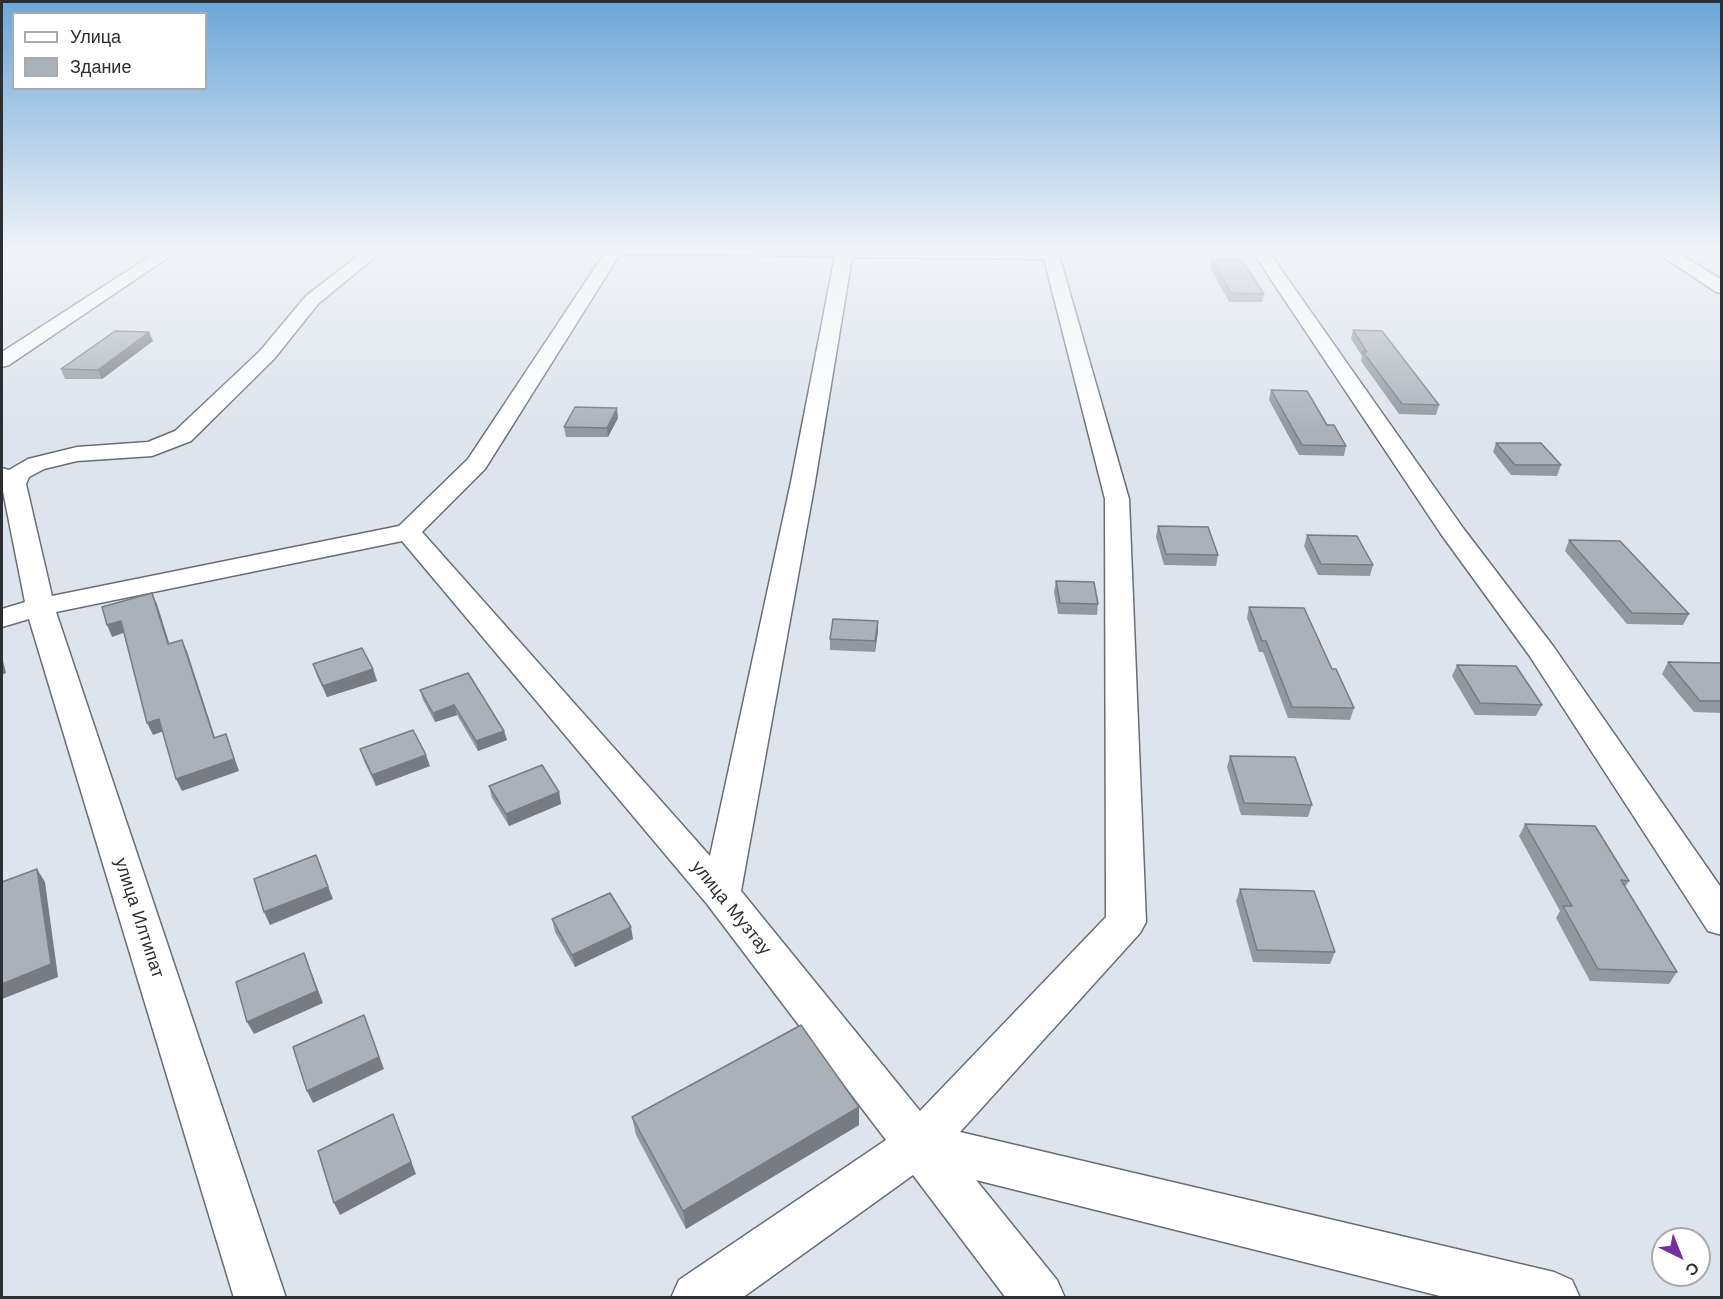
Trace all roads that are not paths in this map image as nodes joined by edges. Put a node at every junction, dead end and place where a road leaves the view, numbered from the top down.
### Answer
1 (82, 309) edge
2 (305, 309) edge
3 (578, 309) edge
4 (834, 309) edge
5 (1066, 309) edge
6 (1300, 309) edge
7 (2, 361) edge
8 (8, 480) edge
9 (408, 532) junction
10 (40, 608) junction
11 (2, 618) edge
12 (721, 894) junction
13 (1722, 920) edge
14 (918, 1144) junction
15 (260, 1298) edge
16 (698, 1298) edge
17 (1039, 1298) edge
18 (1554, 1298) edge

1 - 7 street
2 - 8 street
3 - 9 street
4 - 12 street
5 - 14 street
6 - 13 street
8 - 10 street, улица Илтипат
9 - 10 street
9 - 12 street, улица Музтау
10 - 11 street
10 - 15 street, улица Илтипат
12 - 14 street, улица Музтау
14 - 16 street
14 - 17 street, улица Музтау
14 - 18 street

